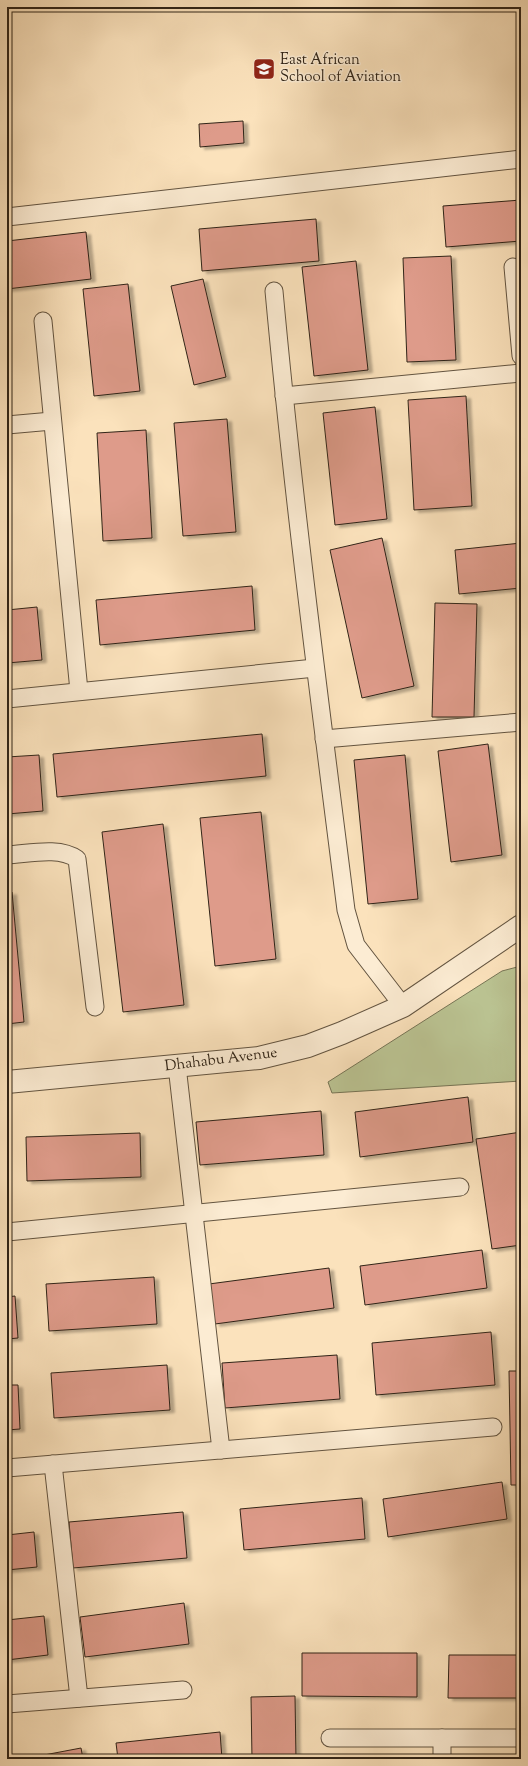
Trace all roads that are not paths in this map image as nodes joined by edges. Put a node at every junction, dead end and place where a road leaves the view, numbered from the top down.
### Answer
1 (521, 159) edge
2 (7, 217) edge
3 (513, 266) dead end
4 (274, 291) dead end
5 (43, 321) dead end
6 (521, 356) edge
7 (521, 373) edge
8 (284, 396) junction
9 (52, 421) junction
10 (7, 425) edge
11 (315, 668) junction
12 (79, 691) junction
13 (7, 699) edge
14 (521, 722) edge
15 (324, 739) junction
16 (7, 855) edge
17 (521, 926) edge
18 (403, 1006) junction
19 (95, 1007) dead end
20 (177, 1066) junction
21 (7, 1082) edge
22 (460, 1187) dead end
23 (194, 1213) junction
24 (7, 1232) edge
25 (493, 1427) dead end
26 (221, 1450) junction
27 (53, 1464) junction
28 (7, 1468) edge
29 (183, 1690) dead end
30 (79, 1698) junction
31 (7, 1704) edge
32 (330, 1738) dead end
33 (442, 1738) junction
34 (521, 1738) edge
35 (442, 1759) edge

1 - 2 lane
3 - 6 lane
4 - 8 lane
5 - 9 lane
7 - 8 lane
8 - 11 lane
9 - 10 lane
9 - 12 lane
11 - 12 lane
11 - 15 lane
12 - 13 lane
14 - 15 lane
15 - 18 lane
16 - 19 lane
17 - 18 street, Dhahabu Avenue
18 - 20 street, Dhahabu Avenue
20 - 21 street, Dhahabu Avenue
20 - 23 lane
22 - 23 lane
23 - 24 lane
23 - 26 lane
25 - 26 lane
26 - 27 lane
27 - 28 lane
27 - 30 lane
29 - 30 lane
30 - 31 lane
32 - 33 lane
33 - 34 lane
33 - 35 lane

